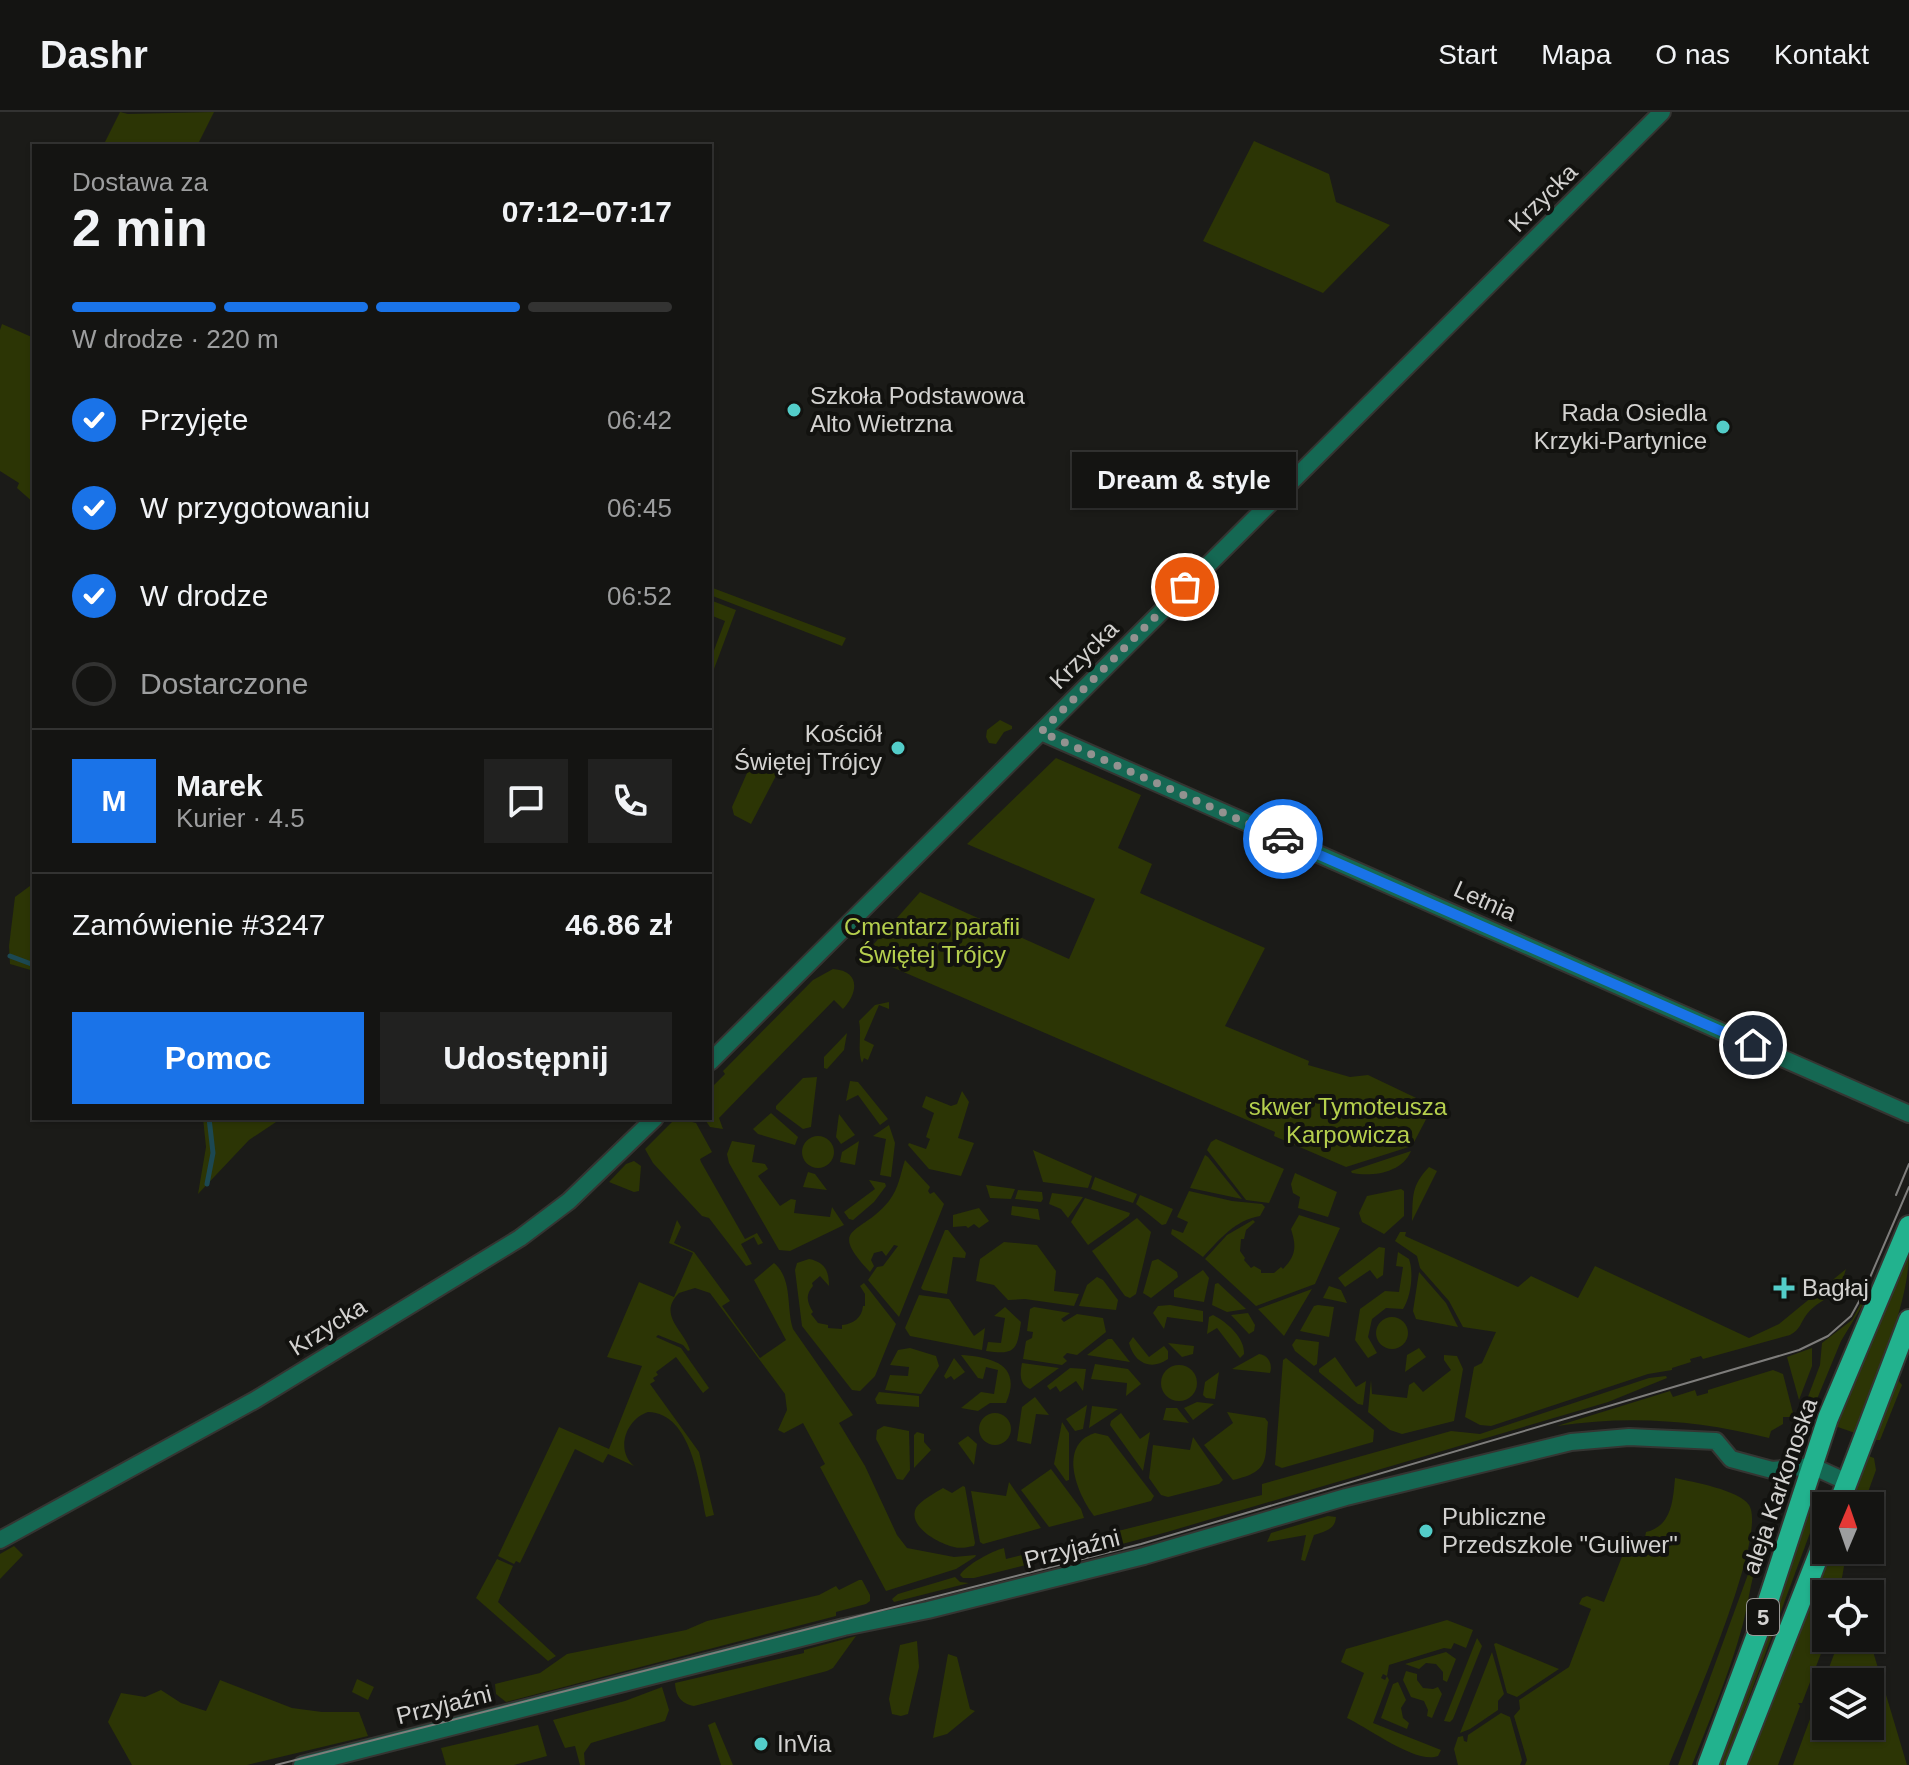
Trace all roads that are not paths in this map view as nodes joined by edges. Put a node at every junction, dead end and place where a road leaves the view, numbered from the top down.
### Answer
1 (1662, 112) edge
2 (1041, 732) junction
3 (712, 1060) edge
4 (1909, 1114) edge
5 (653, 1120) edge
6 (1909, 1226) edge
7 (1909, 1320) edge
8 (1812, 1466) junction
9 (1847, 1482) junction
10 (1843, 1492) edge
11 (0, 1540) edge
12 (1815, 1564) edge
13 (302, 1765) edge
14 (1708, 1765) edge
15 (1736, 1765) edge

1 - 2 street, Krzycka
2 - 3 street, Krzycka
2 - 4 street, Letnia
5 - 11 street, Krzycka
6 - 8 main road, aleja Karkonoska / 5
7 - 9 main road
8 - 9 street
8 - 13 street, Przyjaźni
8 - 14 main road, aleja Karkonoska / 5
9 - 10 main road
12 - 15 main road, 5

